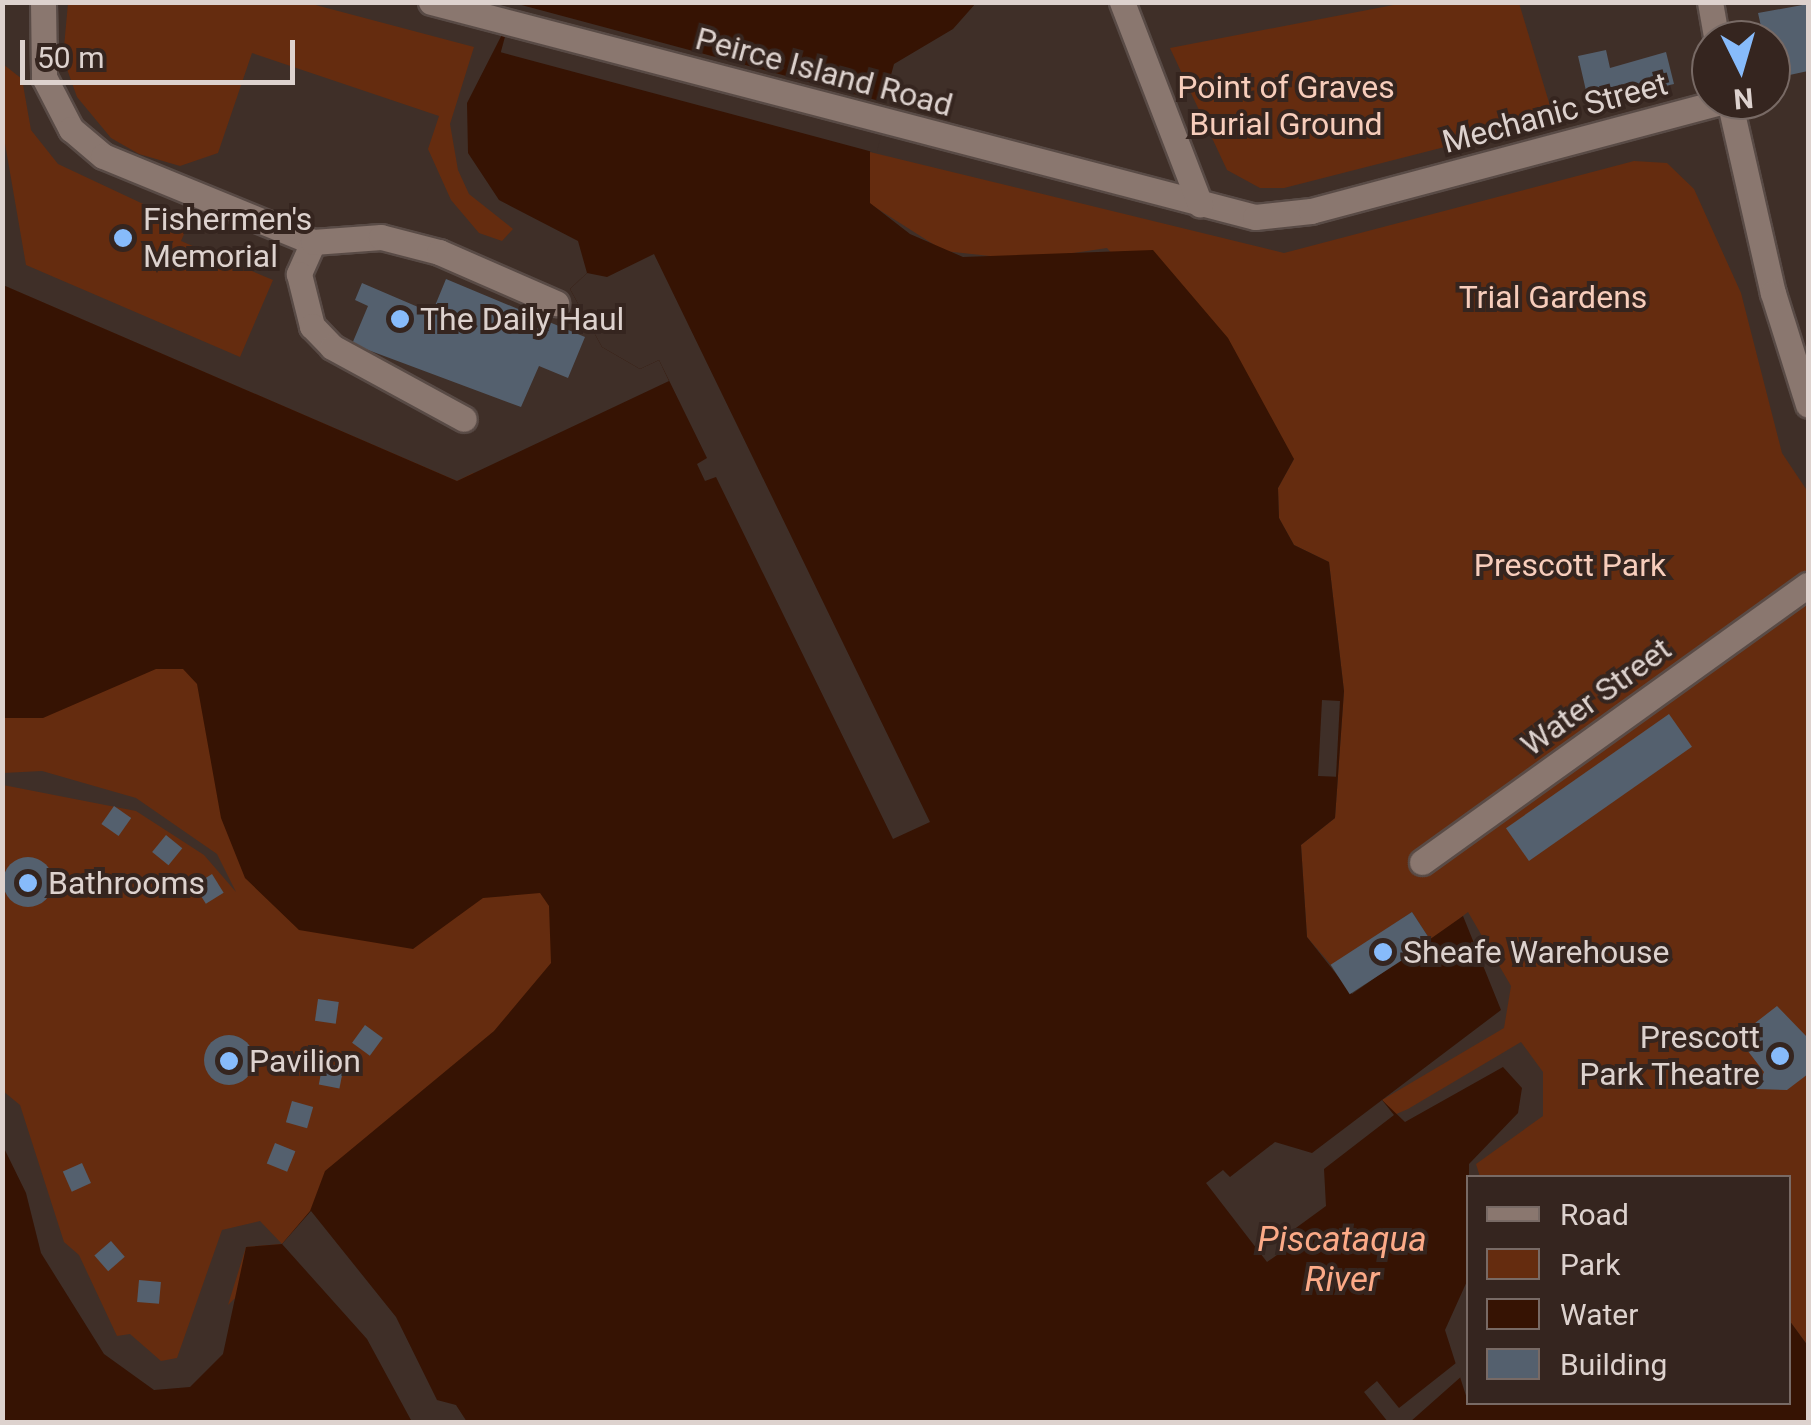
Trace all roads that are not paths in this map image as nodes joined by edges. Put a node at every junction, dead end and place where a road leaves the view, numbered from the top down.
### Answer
1 (43, 2) edge
2 (431, 2) edge
3 (1122, 2) edge
4 (1691, 110) edge
5 (1733, 120) edge
6 (1200, 204) junction
7 (313, 242) junction
8 (556, 303) dead end
9 (1808, 405) edge
10 (464, 419) dead end
11 (1808, 585) edge
12 (1422, 862) dead end

1 - 7 street
2 - 6 street, Peirce Island Road
3 - 6 street
4 - 6 street, Mechanic Street
5 - 9 street
7 - 8 street
7 - 10 street
11 - 12 street, Water Street

